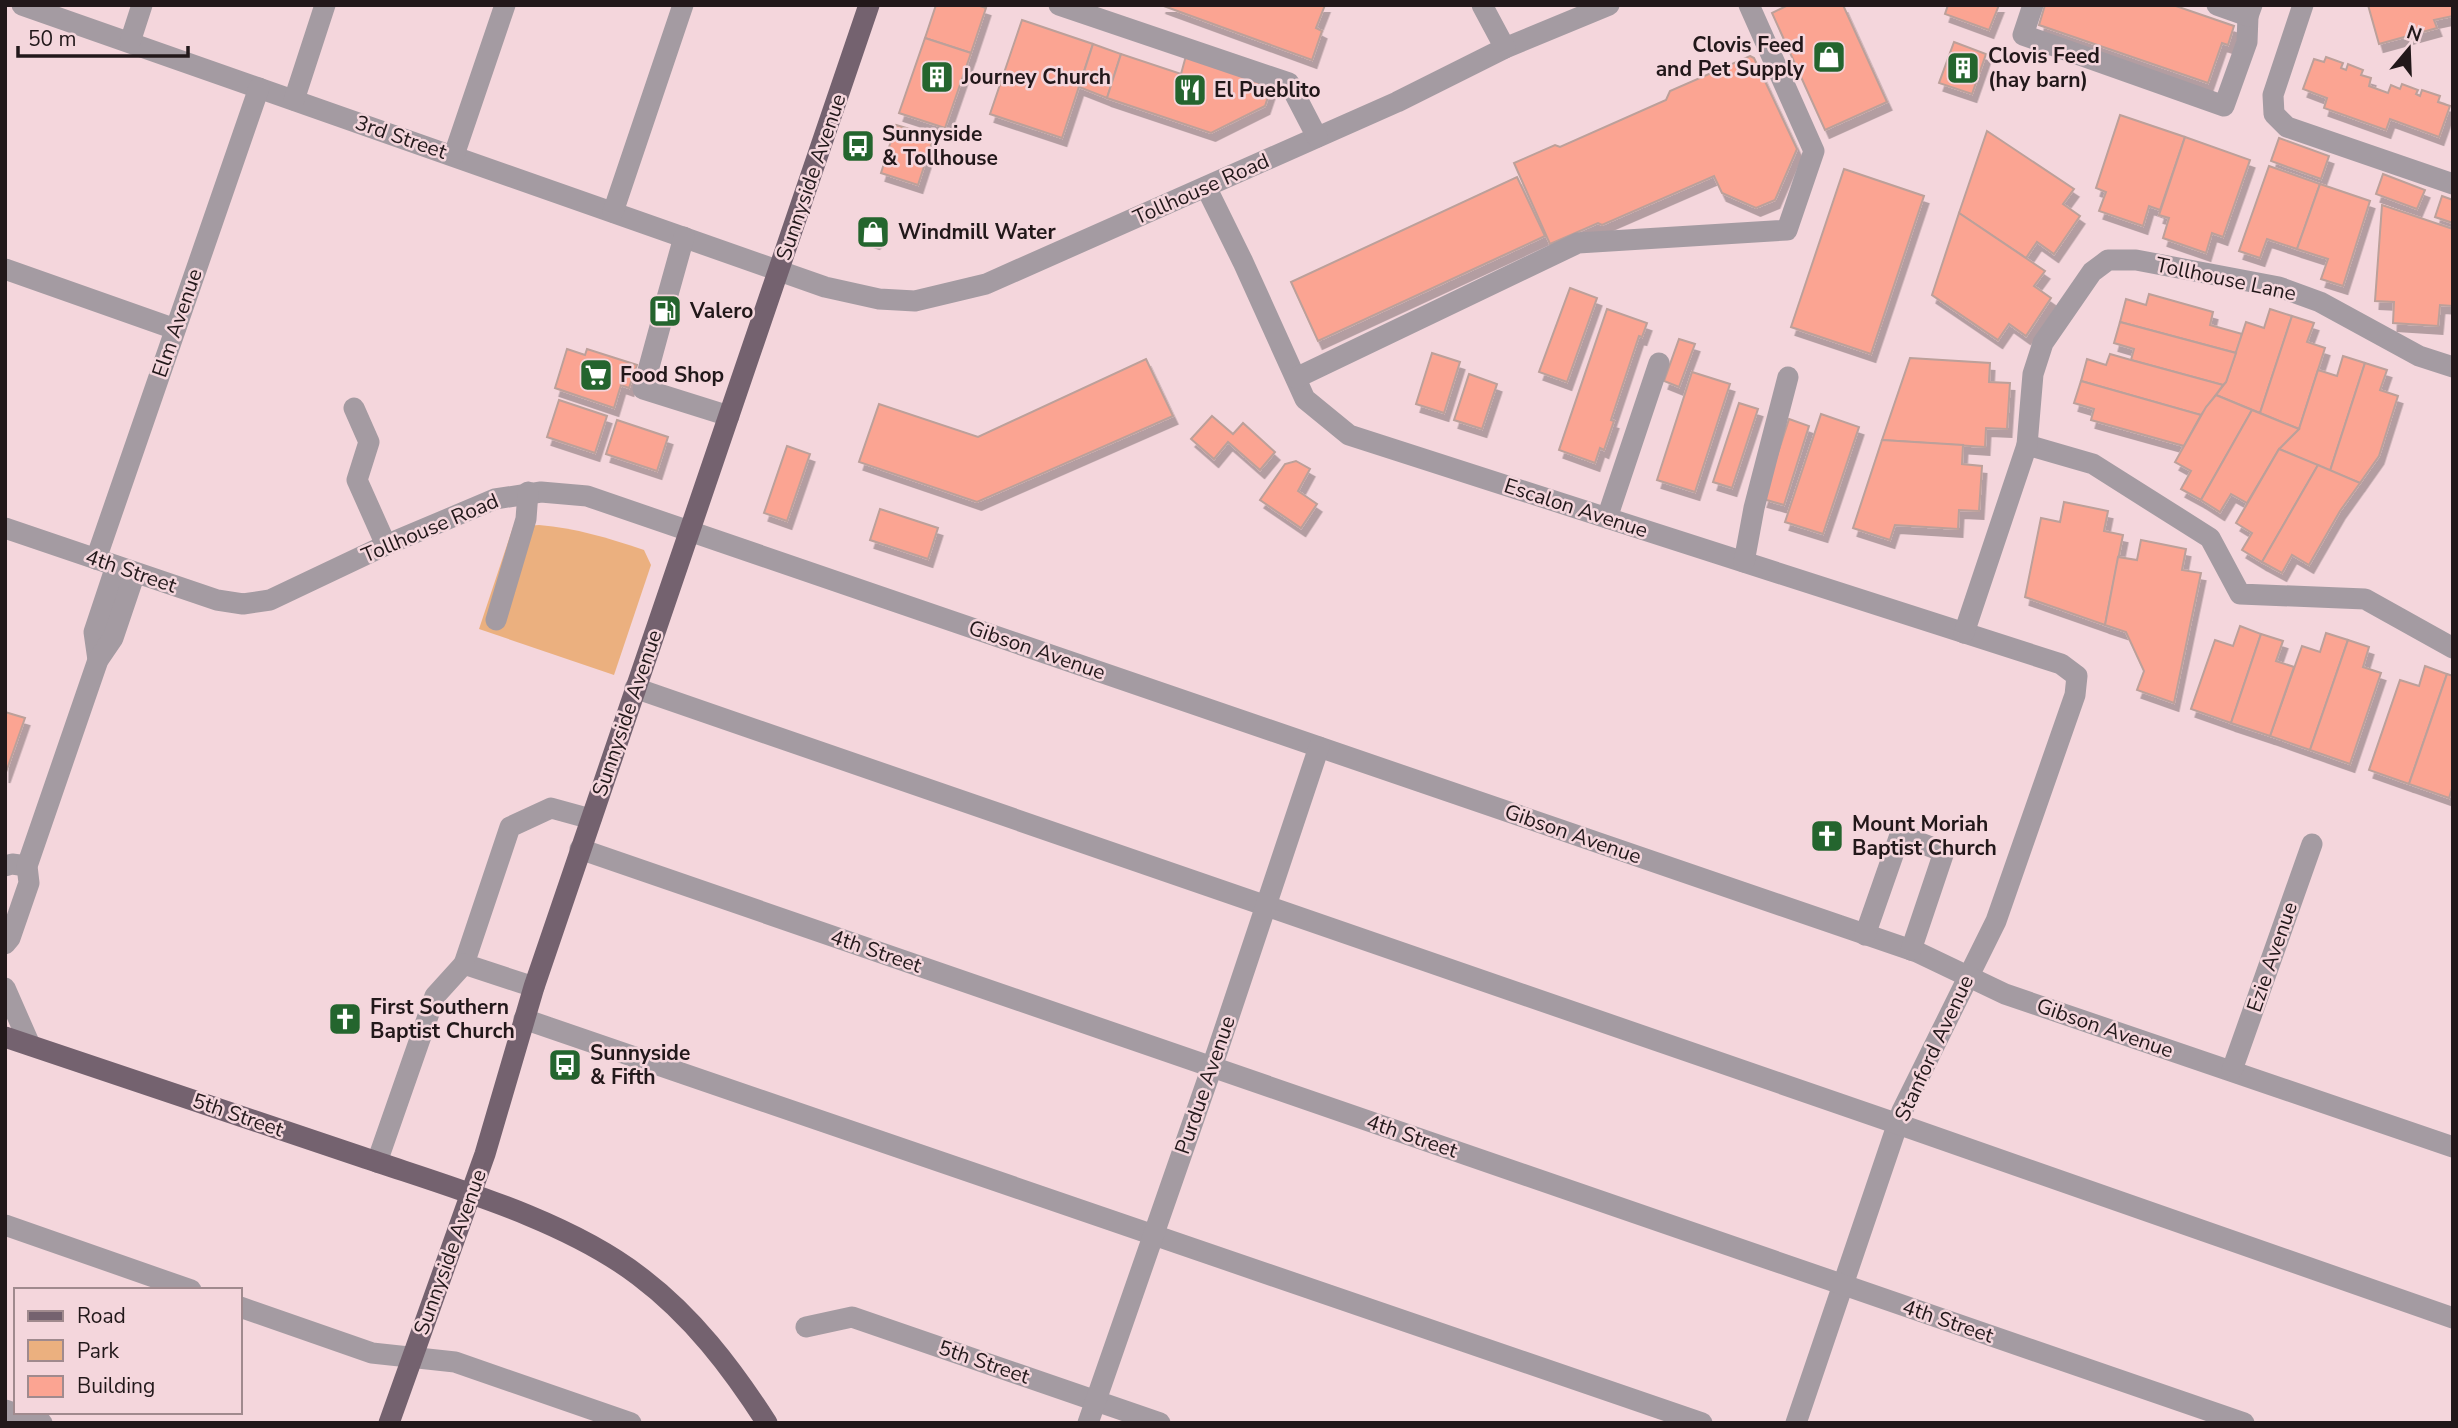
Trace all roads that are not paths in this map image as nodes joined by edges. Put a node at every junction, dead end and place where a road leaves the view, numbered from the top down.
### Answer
1 (22, 5) edge
2 (142, 5) edge
3 (326, 5) edge
4 (505, 5) edge
5 (683, 5) edge
6 (869, 5) edge
7 (1059, 5) edge
8 (1482, 5) edge
9 (1609, 5) edge
10 (1749, 5) edge
11 (2033, 5) edge
12 (2217, 5) edge
13 (2303, 5) edge
14 (2250, 11) edge
15 (130, 42) junction
16 (1506, 48) junction
17 (259, 88) junction
18 (294, 100) junction
19 (1317, 137) junction
20 (454, 155) junction
21 (2453, 184) edge
22 (1206, 187) junction
23 (613, 212) junction
24 (684, 237) junction
25 (5, 269) edge
26 (779, 270) junction
27 (667, 298) dead end
28 (661, 323) dead end
29 (175, 329) junction
30 (1658, 363) dead end
31 (2453, 367) edge
32 (1296, 377) junction
33 (1788, 377) dead end
34 (354, 408) dead end
35 (729, 416) junction
36 (2027, 445) junction
37 (528, 492) junction
38 (1607, 518) junction
39 (5, 528) edge
40 (689, 531) junction
41 (386, 545) junction
42 (1744, 562) junction
43 (116, 566) junction
44 (258, 603) joint
45 (496, 620) dead end
46 (1964, 633) junction
47 (2453, 648) edge
48 (2077, 676) joint
49 (635, 688) junction
50 (1319, 747) junction
51 (591, 819) junction
52 (2312, 844) dead end
53 (580, 849) junction
54 (5, 866) edge
55 (27, 866) junction
56 (1266, 905) junction
57 (1865, 934) junction
58 (5, 944) edge
59 (1911, 950) junction
60 (464, 964) junction
61 (1968, 977) junction
62 (534, 987) junction
63 (5, 988) edge
64 (524, 1019) junction
65 (5, 1037) edge
66 (30, 1045) junction
67 (1212, 1067) junction
68 (2232, 1070) junction
69 (1898, 1124) junction
70 (2453, 1147) edge
71 (376, 1162) junction
72 (471, 1195) junction
73 (5, 1225) edge
74 (1154, 1235) junction
75 (1843, 1284) junction
76 (185, 1288) edge
77 (242, 1308) edge
78 (2453, 1318) edge
79 (806, 1327) dead end
80 (412, 1359) junction
81 (1095, 1401) junction
82 (16, 1414) edge
83 (42, 1423) edge
84 (389, 1423) edge
85 (631, 1423) edge
86 (767, 1423) edge
87 (1088, 1423) edge
88 (1160, 1423) edge
89 (1702, 1423) edge
90 (1796, 1423) edge
91 (2244, 1423) edge

1 - 15 street, 3rd Street
2 - 15 street
3 - 18 street
4 - 20 street
5 - 23 street
6 - 26 main road, Sunnyside Avenue
7 - 19 street
8 - 16 street
9 - 16 street, Tollhouse Road
10 - 32 street
11 - 14 street
12 - 14 street
13 - 21 street
15 - 17 street, 3rd Street
16 - 19 street, Tollhouse Road
17 - 18 street, 3rd Street
17 - 29 street, Elm Avenue
18 - 20 street, 3rd Street
19 - 22 street, Tollhouse Road
20 - 23 street, 3rd Street
22 - 26 street, Tollhouse Road
22 - 32 street, Escalon Avenue
23 - 24 street, 3rd Street
24 - 26 street, 3rd Street
24 - 27 street
25 - 29 street
26 - 35 main road, Sunnyside Avenue
28 - 35 street
29 - 43 street, Elm Avenue
30 - 38 street
31 - 36 street, Tollhouse Lane
32 - 38 street, Escalon Avenue
33 - 42 street
34 - 41 street
35 - 40 main road, Sunnyside Avenue
36 - 46 street
36 - 47 street
37 - 40 street, Tollhouse Road
37 - 41 street, Tollhouse Road
37 - 45 street
38 - 42 street, Escalon Avenue
39 - 43 street, 4th Street
40 - 49 main road, Sunnyside Avenue
40 - 50 street, Gibson Avenue
41 - 44 street, Tollhouse Road
42 - 46 street, Escalon Avenue
43 - 44 street, 4th Street
43 - 55 street, Elm Avenue
46 - 48 street, Escalon Avenue
48 - 61 street, Stanford Avenue
49 - 51 main road, Sunnyside Avenue
49 - 56 street
50 - 56 street, Purdue Avenue
50 - 57 street, Gibson Avenue
51 - 53 main road, Sunnyside Avenue
51 - 60 street
52 - 68 street, Ezie Avenue
53 - 62 main road, Sunnyside Avenue
53 - 67 street, 4th Street
54 - 55 street
55 - 58 street
56 - 67 street, Purdue Avenue
56 - 69 street
57 - 59 street, Gibson Avenue
57 - 59 street
59 - 61 street, Gibson Avenue
60 - 62 street
60 - 71 street
61 - 68 street, Gibson Avenue
61 - 69 street, Stanford Avenue
62 - 64 main road, Sunnyside Avenue
63 - 66 street
64 - 72 main road, Sunnyside Avenue
64 - 74 street
65 - 66 main road, 5th Street
66 - 71 main road, 5th Street
67 - 74 street, Purdue Avenue
67 - 75 street, 4th Street
68 - 70 street, Gibson Avenue
69 - 75 street, Stanford Avenue
69 - 78 street
71 - 72 main road, 5th Street
72 - 80 main road, Sunnyside Avenue
72 - 86 main road, 5th Street
73 - 76 street
74 - 81 street, Purdue Avenue
74 - 89 street
75 - 90 street, Stanford Avenue
75 - 91 street, 4th Street
77 - 80 street
79 - 81 street, 5th Street
80 - 84 main road, Sunnyside Avenue
80 - 85 street
81 - 87 street, Purdue Avenue
81 - 88 street, 5th Street
82 - 83 street

